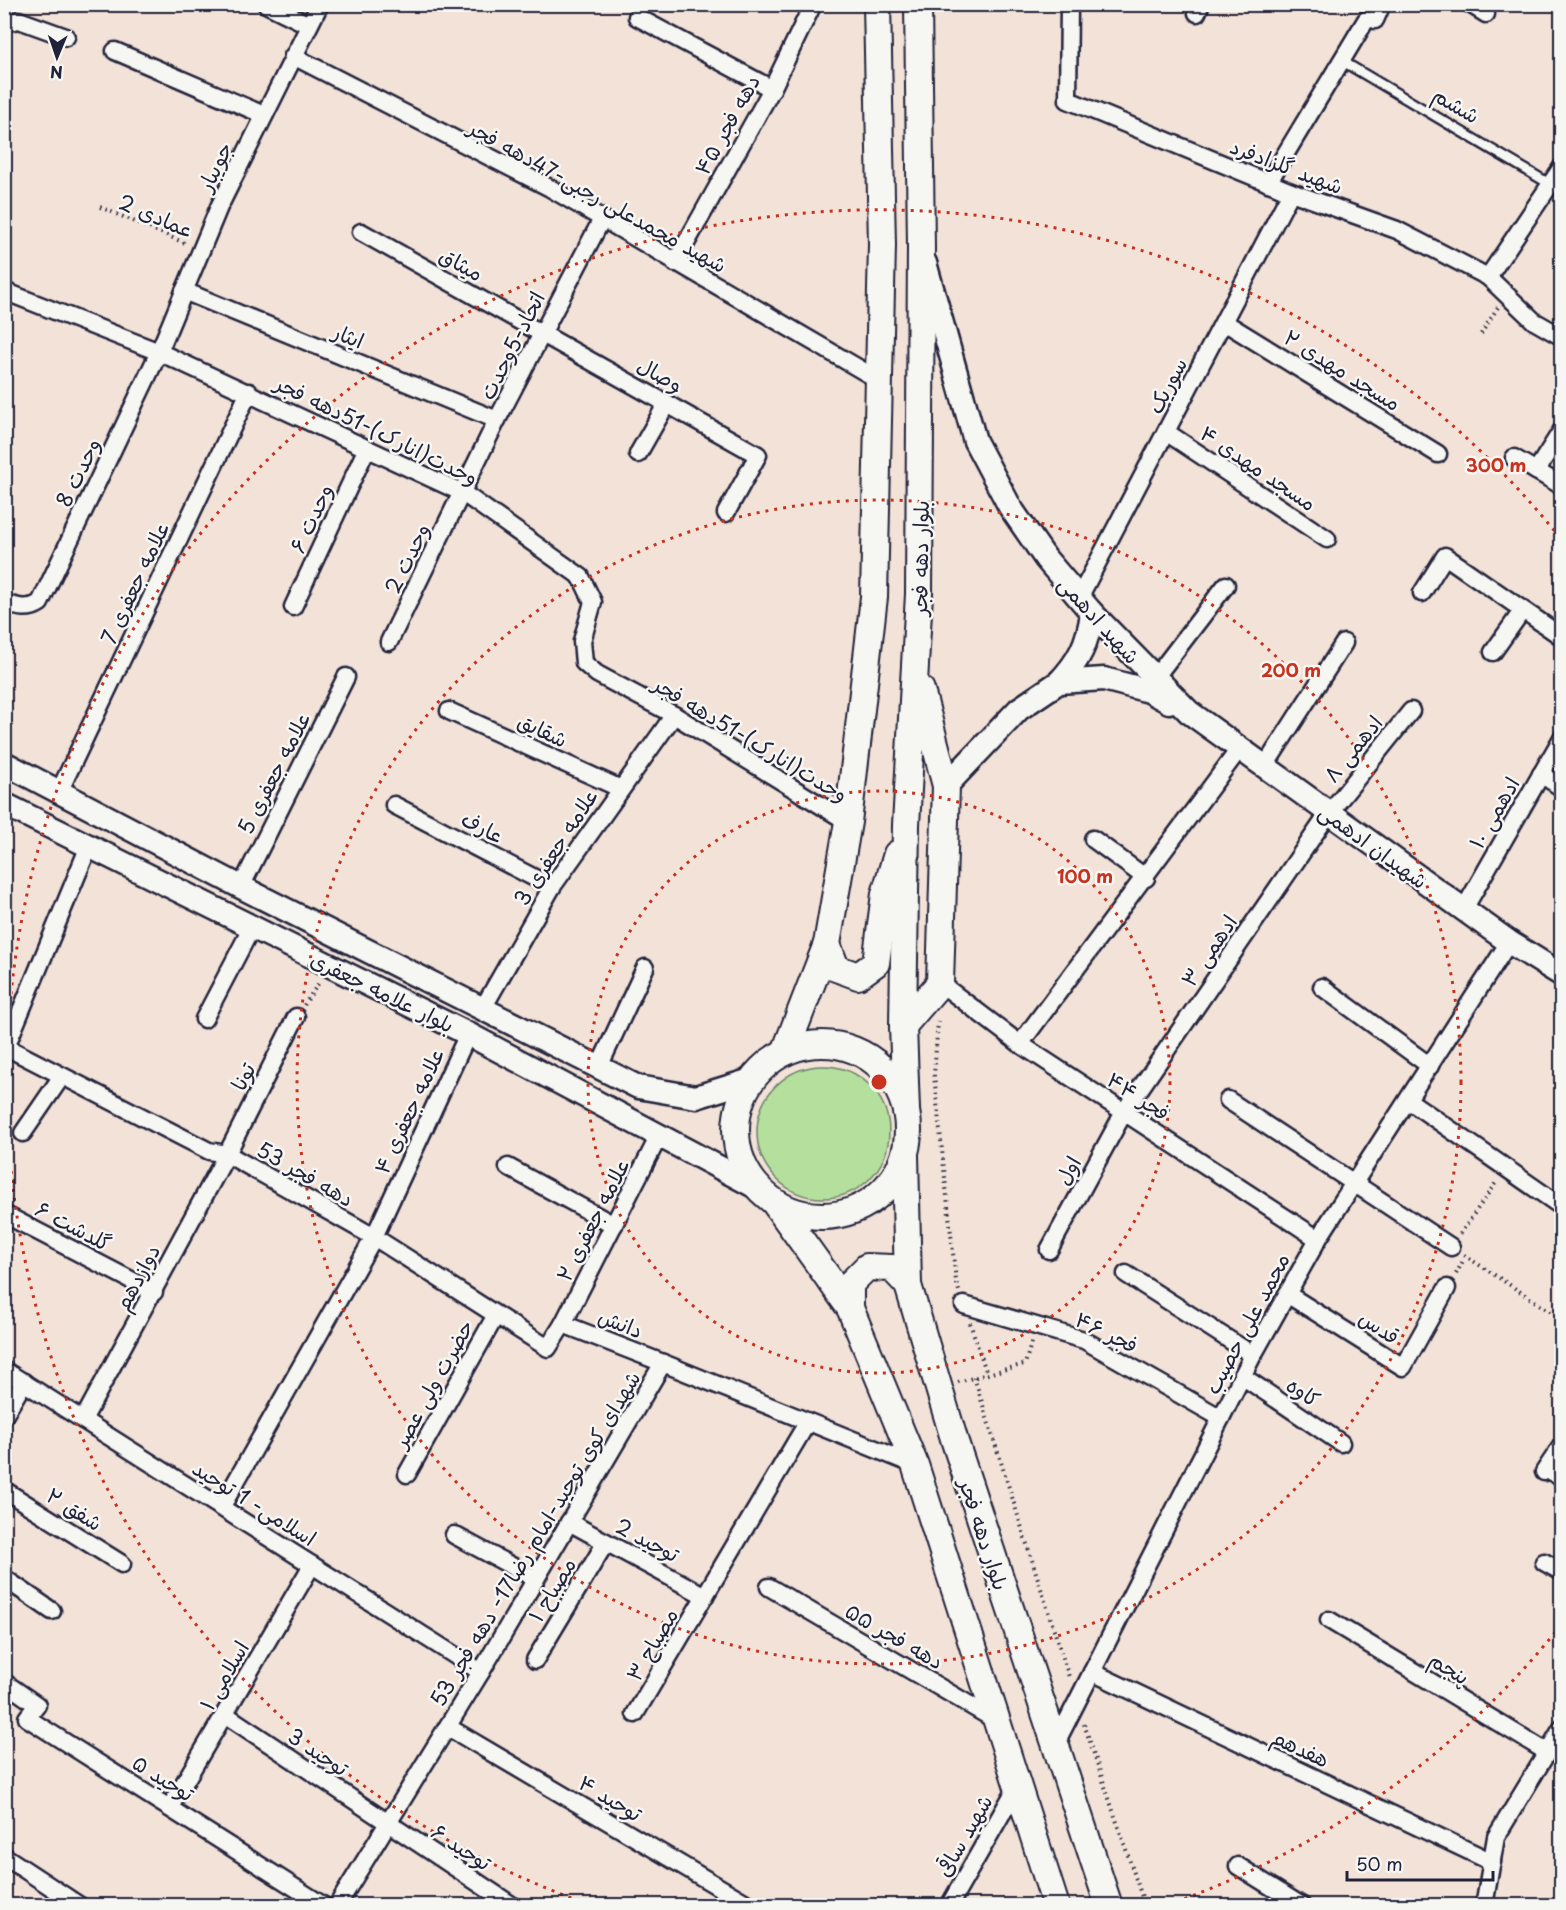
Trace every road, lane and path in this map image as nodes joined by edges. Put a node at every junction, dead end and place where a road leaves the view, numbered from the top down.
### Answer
1 (266, 4) edge
2 (320, 4) edge
3 (813, 4) edge
4 (877, 4) edge
5 (918, 4) edge
6 (1069, 4) edge
7 (1382, 4) edge
8 (1470, 4) edge
9 (1486, 14) dead end
10 (637, 17) dead end
11 (4, 23) edge
12 (309, 25) junction
13 (66, 37) dead end
14 (115, 51) dead end
15 (293, 57) junction
16 (1342, 62) junction
17 (772, 89) junction
18 (264, 115) junction
19 (1562, 166) edge
20 (1268, 183) junction
21 (1550, 184) junction
22 (1291, 192) junction
23 (100, 207) dead end
24 (602, 219) junction
25 (360, 232) dead end
26 (921, 247) junction
27 (201, 250) junction
28 (675, 263) junction
29 (1488, 277) junction
30 (4, 291) edge
31 (184, 291) junction
32 (1506, 294) junction
33 (1224, 322) junction
34 (541, 333) junction
35 (1481, 334) dead end
36 (1562, 337) edge
37 (159, 352) junction
38 (877, 379) junction
39 (249, 392) junction
40 (667, 403) junction
41 (497, 420) junction
42 (1562, 430) edge
43 (1166, 432) junction
44 (367, 448) junction
45 (638, 454) dead end
46 (1438, 454) dead end
47 (1514, 458) dead end
48 (1536, 471) junction
49 (1562, 486) edge
50 (463, 493) junction
51 (726, 513) dead end
52 (1327, 539) dead end
53 (1226, 585) dead end
54 (1422, 594) dead end
55 (4, 603) edge
56 (1086, 606) junction
57 (293, 607) dead end
58 (1522, 611) junction
59 (1562, 637) edge
60 (389, 642) dead end
61 (1344, 643) dead end
62 (1493, 652) dead end
63 (915, 666) junction
64 (346, 677) dead end
65 (1154, 679) junction
66 (1059, 682) junction
67 (449, 711) dead end
68 (1411, 711) dead end
69 (1189, 712) junction
70 (674, 715) junction
71 (1562, 738) edge
72 (1240, 748) junction
73 (4, 763) edge
74 (1264, 766) junction
75 (1541, 774) junction
76 (946, 786) junction
77 (619, 788) junction
78 (1562, 788) edge
79 (59, 792) junction
80 (4, 804) edge
81 (394, 805) dead end
82 (1329, 813) junction
83 (848, 822) junction
84 (906, 825) junction
85 (1093, 839) dead end
86 (89, 846) junction
87 (1146, 878) junction
88 (241, 887) junction
89 (552, 887) junction
90 (266, 899) junction
91 (1464, 909) junction
92 (252, 927) junction
93 (1509, 942) junction
94 (827, 944) junction
95 (330, 965) junction
96 (645, 968) dead end
97 (1562, 975) edge
98 (940, 983) junction
99 (1322, 987) dead end
100 (483, 1008) junction
101 (296, 1017) joint
102 (938, 1018) dead end
103 (204, 1019) dead end
104 (903, 1026) junction
105 (468, 1034) junction
106 (1020, 1044) junction
107 (5, 1047) edge
108 (785, 1052) junction
109 (1430, 1066) junction
110 (599, 1067) junction
111 (62, 1076) junction
112 (751, 1080) junction
113 (1228, 1100) dead end
114 (1408, 1100) junction
115 (906, 1110) junction
116 (1124, 1112) junction
117 (23, 1133) dead end
118 (660, 1134) junction
119 (227, 1154) junction
120 (905, 1155) junction
121 (508, 1167) dead end
122 (1506, 1168) junction
123 (1355, 1183) junction
124 (765, 1195) junction
125 (1562, 1207) edge
126 (4, 1214) edge
127 (614, 1224) junction
128 (374, 1238) junction
129 (1318, 1239) junction
130 (1451, 1247) junction
131 (1049, 1250) dead end
132 (1126, 1274) dead end
133 (908, 1285) junction
134 (1447, 1288) dead end
135 (154, 1292) junction
136 (1287, 1294) junction
137 (964, 1305) junction
138 (849, 1308) junction
139 (496, 1315) junction
140 (1562, 1319) edge
141 (563, 1324) junction
142 (1036, 1325) junction
143 (1252, 1355) junction
144 (663, 1363) junction
145 (4, 1370) edge
146 (987, 1374) junction
147 (1242, 1376) junction
148 (974, 1377) junction
149 (24, 1382) junction
150 (938, 1387) junction
151 (4, 1416) edge
152 (1221, 1418) junction
153 (83, 1420) junction
154 (807, 1423) junction
155 (1341, 1443) dead end
156 (1562, 1445) edge
157 (915, 1465) junction
158 (1544, 1472) joint
159 (407, 1473) dead end
160 (1562, 1483) edge
161 (4, 1490) edge
162 (221, 1508) junction
163 (569, 1522) junction
164 (454, 1535) dead end
165 (606, 1542) junction
166 (1544, 1562) dead end
167 (122, 1564) dead end
168 (312, 1565) junction
169 (1562, 1572) edge
170 (4, 1578) edge
171 (536, 1579) junction
172 (769, 1587) dead end
173 (705, 1596) junction
174 (52, 1611) dead end
175 (1329, 1620) dead end
176 (535, 1660) dead end
177 (481, 1672) junction
178 (1092, 1672) junction
179 (4, 1682) edge
180 (1077, 1702) junction
181 (636, 1714) dead end
182 (226, 1715) junction
183 (997, 1721) junction
184 (448, 1727) junction
185 (1562, 1728) edge
186 (1055, 1745) junction
187 (1547, 1752) junction
188 (1017, 1787) junction
189 (170, 1807) junction
190 (386, 1824) junction
191 (4, 1856) edge
192 (1492, 1862) junction
193 (1238, 1866) dead end
194 (80, 1905) edge
195 (324, 1905) edge
196 (337, 1905) edge
197 (513, 1905) edge
198 (751, 1905) edge
199 (948, 1905) edge
200 (1056, 1905) edge
201 (1109, 1905) edge
202 (1145, 1905) edge
203 (1302, 1905) edge
204 (1484, 1905) edge

1 - 12 street
2 - 12 street, جویبار
3 - 17 street, دهه فجر ۴۵
4 - 38 main road
5 - 26 main road, بلوار دهه فجر
6 - 20 street, شهید گلزادفرد
7 - 16 street
8 - 9 street
10 - 17 street
11 - 13 street
12 - 15 street, جویبار
14 - 18 street
15 - 18 street, جویبار
15 - 24 street, شهید محمدعلی رجبی-47دهه فجر
16 - 20 street
16 - 21 lane, ششم
17 - 28 street, دهه فجر ۴۵
18 - 27 street, جویبار
19 - 21 street
20 - 22 street, شهید گلزادفرد
21 - 29 street
22 - 29 street, شهید گلزادفرد
22 - 33 street, سوریک
23 - 27 path, عمادی 2
24 - 28 street, شهید محمدعلی رجبی-47دهه فجر
24 - 34 street, اتحاد-5وحدت
25 - 34 street, میثاق
26 - 56 main road, شهید ادهمی
26 - 63 main road, بلوار دهه فجر
27 - 31 street, جویبار
28 - 38 street, شهید محمدعلی رجبی-47دهه فجر
29 - 32 street, شهید گلزادفرد
30 - 37 street, وحدت(انارک)-51دهه فجر
31 - 37 street, جویبار
31 - 41 street, ایثار
32 - 35 path
32 - 36 street, شهید گلزادفرد
33 - 43 street, سوریک
33 - 46 street, مسجد مهدی ۲
34 - 40 street, وصال
34 - 41 street, اتحاد-5وحدت
37 - 39 street, وحدت(انارک)-51دهه فجر
37 - 55 street, وحدت 8
38 - 83 main road
39 - 44 street, وحدت(انارک)-51دهه فجر
39 - 79 street, علامه جعفری 7
40 - 45 street
40 - 51 street, وصال
41 - 50 street, اتحاد-5وحدت
42 - 48 street
43 - 52 street, مسجد مهدی ۴
43 - 56 street, سوریک
44 - 50 street, وحدت(انارک)-51دهه فجر
44 - 57 street, وحدت ۶
47 - 48 street
48 - 49 street
50 - 60 street, وحدت 2
50 - 70 street, وحدت(انارک)-51دهه فجر
53 - 65 street
54 - 58 street
56 - 65 main road, شهید ادهمی
56 - 66 main road
58 - 59 street
58 - 62 street
61 - 74 street
63 - 76 main road
63 - 84 main road, بلوار دهه فجر
64 - 88 street, علامه جعفری 5
65 - 69 main road, شهید ادهمی
66 - 69 main road, شهید ادهمی
66 - 76 main road
67 - 77 street, شقایق
68 - 82 street, ادهمی ۸
69 - 72 main road, شهیدان ادهمی
70 - 77 street, علامه جعفری 3
70 - 83 street, وحدت(انارک)-51دهه فجر
71 - 75 street, ادهمی ۱۰
72 - 74 main road, شهیدان ادهمی
72 - 87 street
73 - 79 main road, بلوار علامه جعفری
74 - 82 main road, شهیدان ادهمی
75 - 78 street
75 - 91 street, ادهمی ۱۰
76 - 98 main road
77 - 89 street, علامه جعفری 3
79 - 88 main road, بلوار علامه جعفری
80 - 86 main road, بلوار علامه جعفری
81 - 89 street, عارف
82 - 91 main road, شهیدان ادهمی
82 - 116 street, ادهمی ۳
83 - 94 main road
84 - 94 main road
84 - 104 main road, بلوار دهه فجر
85 - 87 street
86 - 92 main road, بلوار علامه جعفری
86 - 107 street
87 - 106 street
88 - 90 main road, بلوار علامه جعفری
89 - 100 street, علامه جعفری 3
90 - 92 main road
90 - 100 main road, بلوار علامه جعفری
91 - 93 main road, شهیدان ادهمی
92 - 95 main road, بلوار علامه جعفری
92 - 103 street
93 - 97 main road, شهیدان ادهمی
93 - 109 street, محمد علی حصیب
94 - 108 main road
95 - 101 path
95 - 105 main road, بلوار علامه جعفری
96 - 110 street
98 - 104 main road
98 - 106 street, فجر ۴۴
99 - 109 street
100 - 110 main road, بلوار علامه جعفری
101 - 119 street, تونا
102 - 137 path
104 - 115 main road, بلوار دهه فجر
105 - 118 main road, بلوار علامه جعفری
105 - 128 street, علامه جعفری ۴
106 - 116 street, فجر ۴۴
107 - 111 street, دهه فجر 53
108 - 112 main road
108 - 115 main road
109 - 114 street, محمد علی حصیب
110 - 112 main road, بلوار علامه جعفری
111 - 117 street
111 - 119 street, دهه فجر 53
112 - 124 main road
113 - 123 street
114 - 122 street
114 - 123 street, محمد علی حصیب
115 - 120 main road
116 - 129 street, فجر ۴۴
116 - 131 street, اول
118 - 124 main road, بلوار علامه جعفری
118 - 127 street, علامه جعفری ۲
119 - 128 street, دهه فجر 53
119 - 135 street, دوازدهم
120 - 124 main road
120 - 133 main road, بلوار دهه فجر
121 - 127 street
122 - 125 street
122 - 130 path
123 - 129 street, محمد علی حصیب
123 - 130 street
124 - 138 main road
126 - 135 street, گلدشت ۶
127 - 141 street, علامه جعفری ۲
128 - 139 street, دهه فجر 53
128 - 162 street, علامه جعفری ۴
129 - 136 street, محمد علی حصیب
130 - 140 path
132 - 143 street
133 - 138 main road
133 - 150 main road, بلوار دهه فجر
134 - 136 street, قدس
135 - 153 street, دوازدهم
136 - 143 street, محمد علی حصیب
137 - 142 street, فجر ۴۶
137 - 146 path
138 - 157 main road
139 - 141 street, دهه فجر 53
139 - 159 street, حضرت ولی عصر
141 - 144 street, دانش
142 - 146 path
142 - 152 street, فجر ۴۶
143 - 147 street, محمد علی حصیب
144 - 154 street, شهدای کوی توحید-امام رضا17- دهه فجر 53
144 - 163 street, شهدای کوی توحید-امام رضا17- دهه فجر 53
145 - 149 street, اسلامی- 1 توحید
146 - 148 path
147 - 152 street, محمد علی حصیب
147 - 155 street, کاوه
148 - 150 path
148 - 180 path
149 - 151 street
149 - 153 street, اسلامی- 1 توحید
150 - 186 main road, بلوار دهه فجر
152 - 178 street, محمد علی حصیب
153 - 162 street, اسلامی- 1 توحید
154 - 157 street, شهدای کوی توحید-امام رضا17- دهه فجر 53
154 - 173 street, مصباح ۳
156 - 158 street
157 - 183 main road
158 - 160 lane
161 - 167 street, شفق ۲
162 - 168 street, اسلامی- 1 توحید
163 - 165 street, توحید 2
163 - 171 street, شهدای کوی توحید-امام رضا17- دهه فجر 53
164 - 171 street
165 - 173 street, توحید 2
165 - 176 street, مصباح ۱
166 - 169 street
168 - 177 street, اسلامی- 1 توحید
168 - 182 street, اسلامی ۱
170 - 174 street
171 - 177 street, شهدای کوی توحید-امام رضا17- دهه فجر 53
172 - 183 street, دهه فجر ۵۵
173 - 181 street, مصباح ۳
175 - 187 street, پنجم
177 - 184 street, شهدای کوی توحید-امام رضا17- دهه فجر 53
178 - 180 street, محمد علی حصیب
178 - 192 street, هفدهم
179 - 189 street, توحید ۵
180 - 186 street, محمد علی حصیب
180 - 202 path
182 - 189 street, اسلامی ۱
182 - 190 street, توحید 3
183 - 188 main road
184 - 190 street, شهدای کوی توحید-امام رضا17- دهه فجر 53
184 - 198 street, توحید ۴
185 - 187 street
186 - 201 main road, بلوار دهه فجر
187 - 192 street
188 - 199 street, شهید ساقی
188 - 200 main road
189 - 195 street, توحید ۵
190 - 196 street, شهدای کوی توحید-امام رضا17- دهه فجر 53
190 - 197 street, توحید ۶
191 - 194 street
192 - 204 street
193 - 203 street

